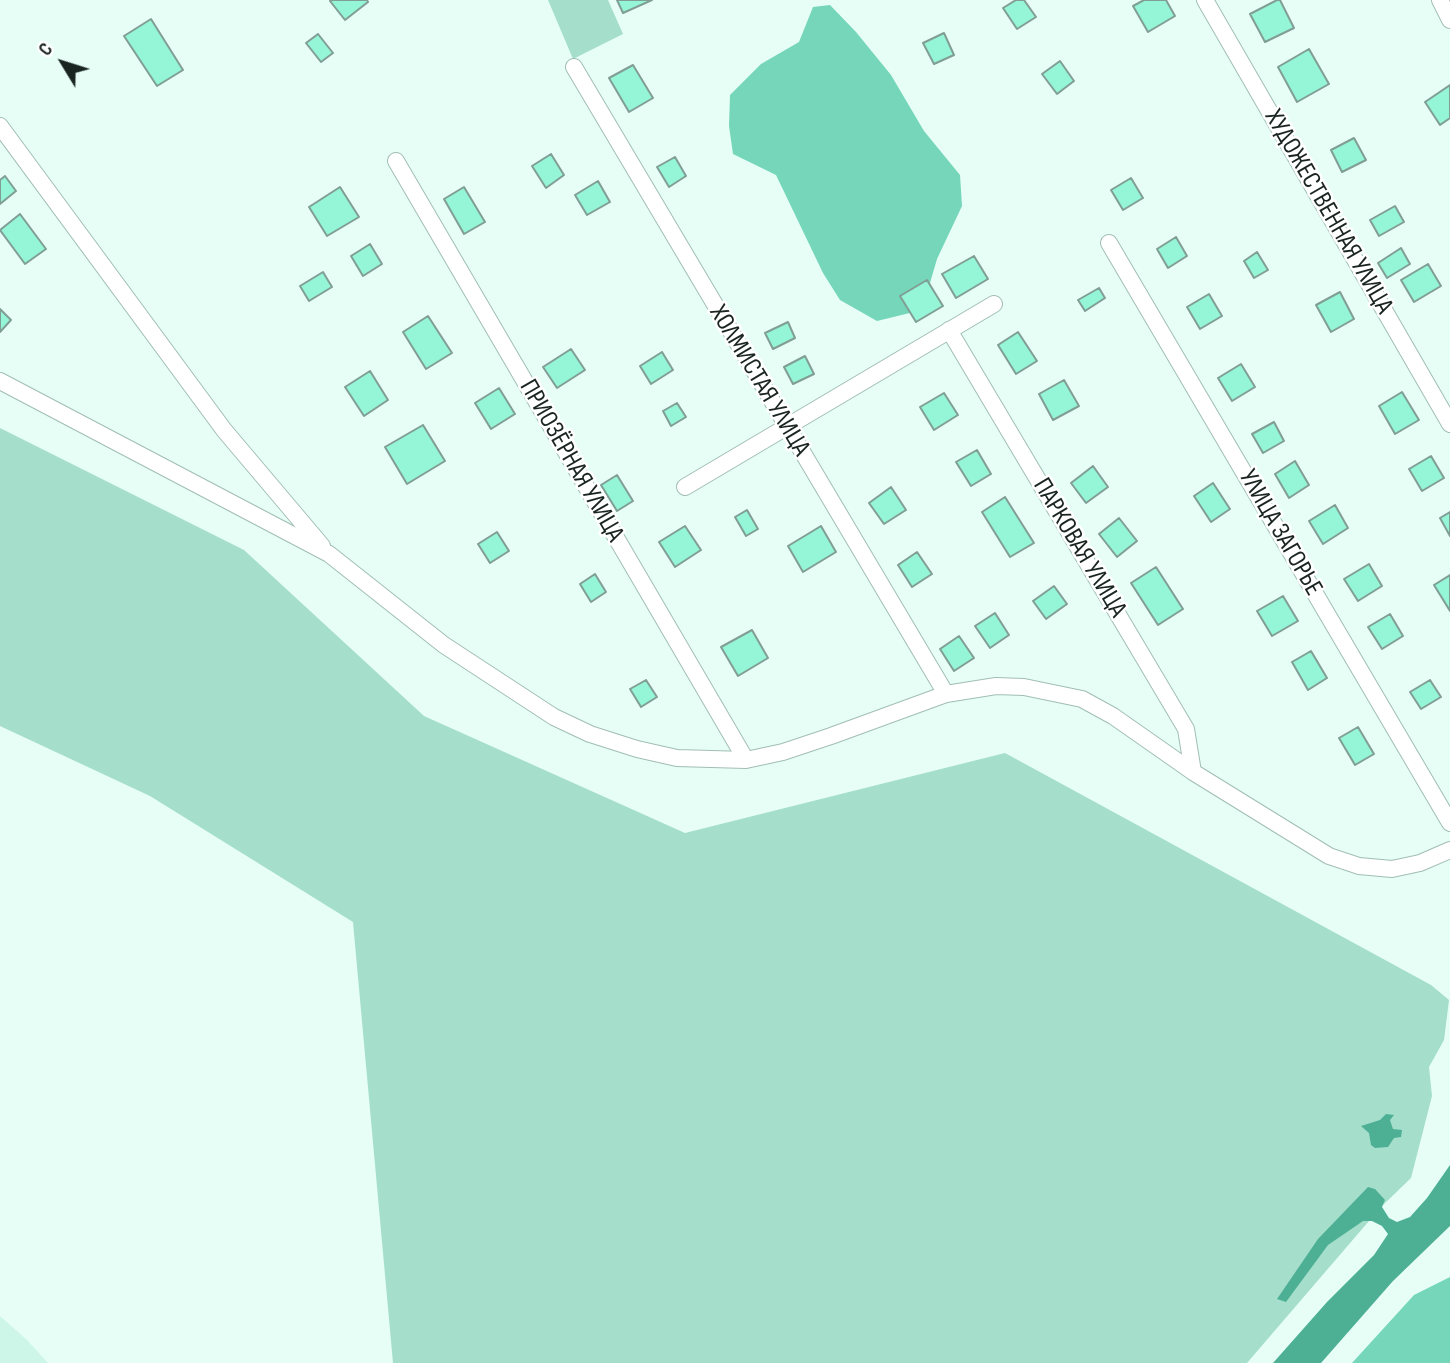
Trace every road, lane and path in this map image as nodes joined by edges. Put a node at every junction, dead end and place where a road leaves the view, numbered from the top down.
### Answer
1 (1205, 0) edge
2 (1440, 0) edge
3 (1450, 20) edge
4 (574, 67) dead end
5 (0, 126) edge
6 (396, 162) dead end
7 (1109, 243) dead end
8 (994, 304) dead end
9 (950, 330) junction
10 (0, 381) edge
11 (1450, 424) edge
12 (786, 427) junction
13 (685, 487) dead end
14 (329, 554) junction
15 (946, 694) junction
16 (746, 760) junction
17 (1193, 772) junction
18 (1450, 823) edge
19 (1450, 850) edge

1 - 11 street, ХУДОЖЕСТВЕННАЯ УЛИЦА
2 - 3 street
4 - 12 street, ХОЛМИСТАЯ УЛИЦА
5 - 14 street
6 - 16 street, ПРИОЗЁРНАЯ УЛИЦА
7 - 18 street, УЛИЦА ЗАГОРЬЕ
8 - 9 street
9 - 12 street
9 - 17 street, ПАРКОВАЯ УЛИЦА
10 - 14 street
12 - 13 street
12 - 15 street, ХОЛМИСТАЯ УЛИЦА
14 - 16 street
15 - 16 street
15 - 17 street
17 - 19 street

